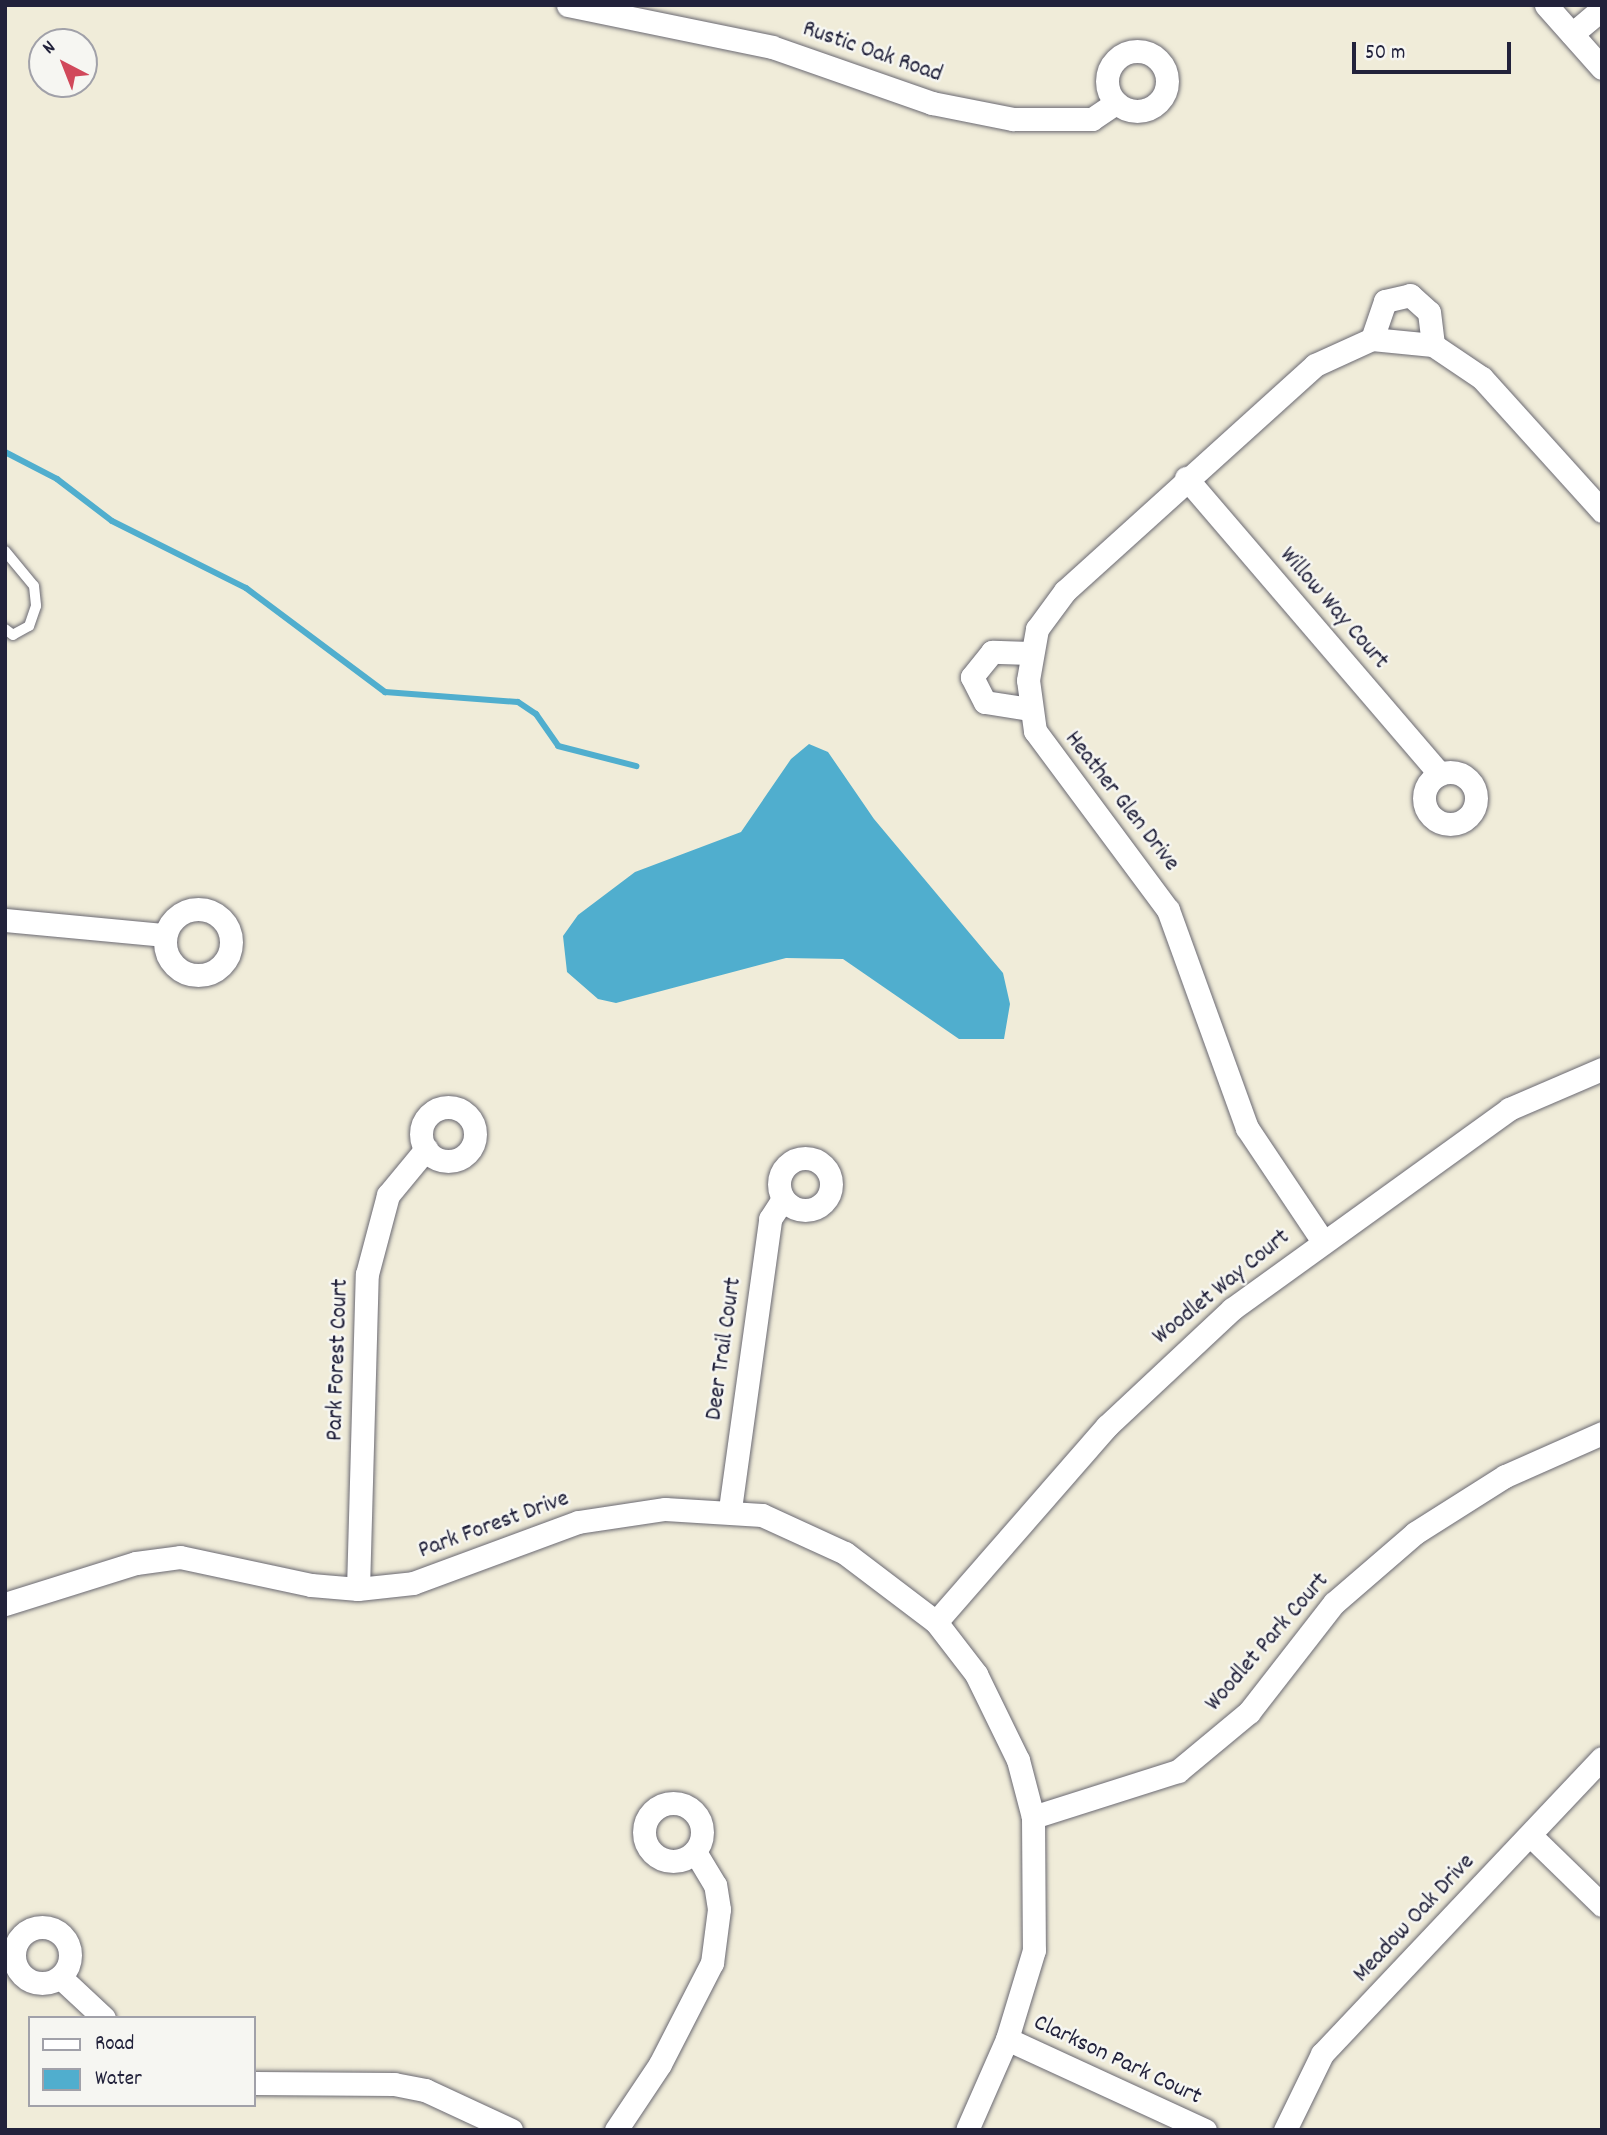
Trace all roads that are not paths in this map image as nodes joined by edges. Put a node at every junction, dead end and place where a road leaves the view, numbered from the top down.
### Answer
1 (568, 5) edge
2 (1546, 5) edge
3 (1602, 9) edge
4 (1572, 34) junction
5 (1602, 68) edge
6 (1116, 103) dead end
7 (1371, 339) junction
8 (1433, 345) junction
9 (1186, 478) junction
10 (1602, 511) edge
11 (5, 551) edge
12 (5, 629) edge
13 (1030, 653) junction
14 (1030, 709) junction
15 (1440, 774) dead end
16 (5, 920) edge
17 (165, 934) dead end
18 (1602, 1069) edge
19 (426, 1149) dead end
20 (783, 1199) dead end
21 (1322, 1240) junction
22 (1602, 1433) edge
23 (730, 1509) junction
24 (358, 1589) junction
25 (5, 1604) edge
26 (936, 1622) junction
27 (1602, 1758) edge
28 (1033, 1817) junction
29 (1530, 1835) junction
30 (695, 1852) dead end
31 (1602, 1905) edge
32 (60, 1978) dead end
33 (102, 2016) edge
34 (1007, 2039) junction
35 (256, 2083) edge
36 (511, 2130) edge
37 (616, 2130) edge
38 (967, 2130) edge
39 (1205, 2130) edge
40 (1285, 2130) edge

1 - 6 street, Rustic Oak Road
2 - 4 street
3 - 4 street
4 - 5 street
7 - 8 street, Heather Glen Drive
7 - 8 street
7 - 9 street, Heather Glen Drive
8 - 10 street
9 - 13 street, Heather Glen Drive
9 - 15 street, Willow Way Court
11 - 12 lane
13 - 14 street, Heather Glen Drive
13 - 14 street
14 - 21 street, Heather Glen Drive
16 - 17 street
18 - 21 street, Woodlet Way Court
19 - 24 street, Park Forest Court
20 - 23 street, Deer Trail Court
21 - 26 street, Woodlet Way Court
22 - 28 street, Woodlet Park Court
23 - 24 street, Park Forest Drive
23 - 26 street, Park Forest Drive
24 - 25 street, Park Forest Drive
26 - 28 street, Park Forest Drive
27 - 29 street, Meadow Oak Drive
28 - 34 street, Park Forest Drive
29 - 31 street
29 - 40 street, Meadow Oak Drive
30 - 37 street
32 - 33 street
34 - 38 street, Park Forest Drive
34 - 39 street, Clarkson Park Court
35 - 36 street

